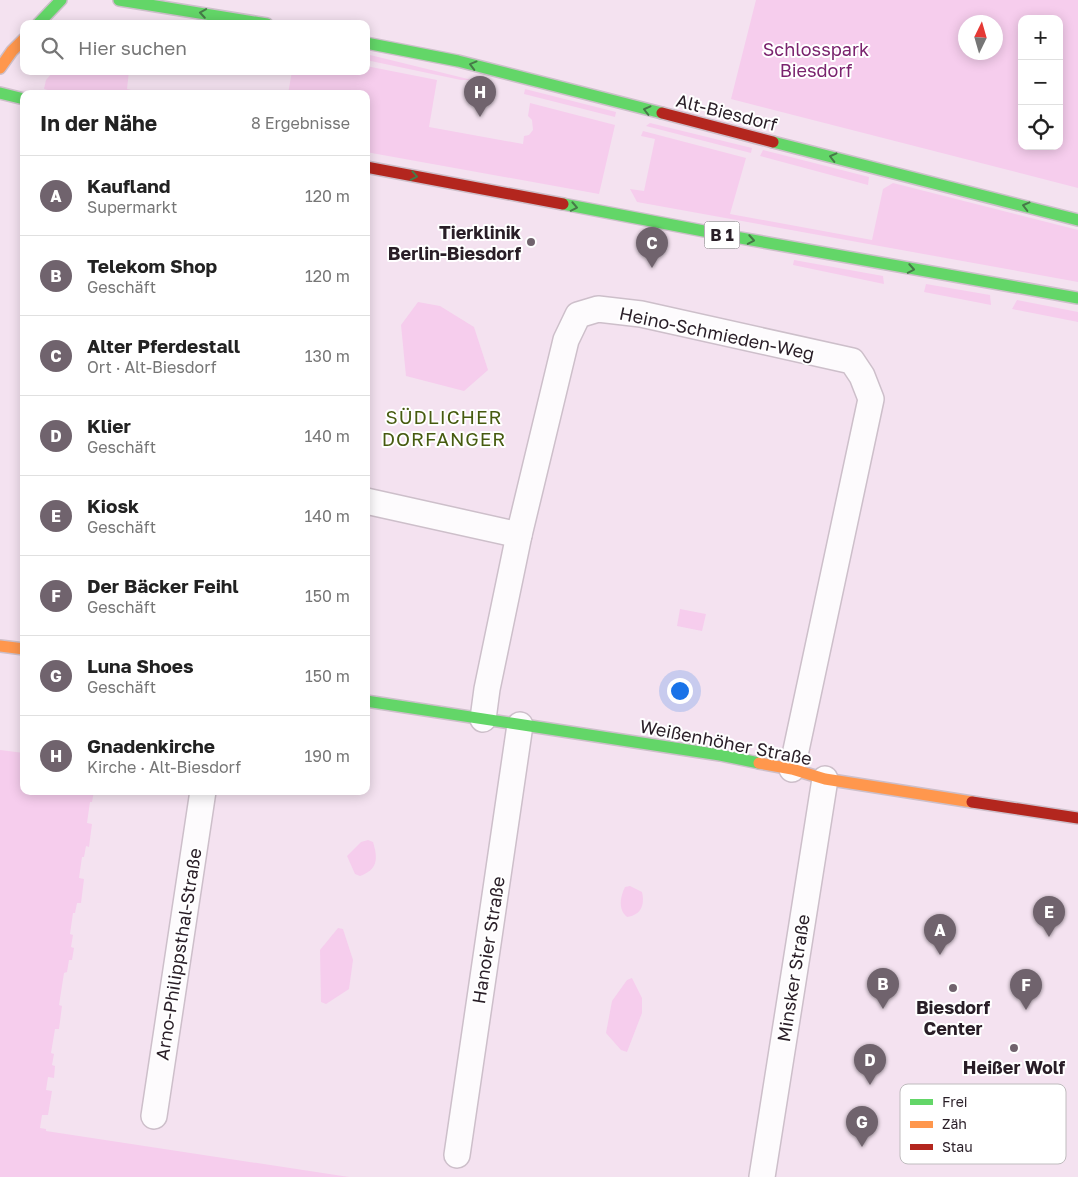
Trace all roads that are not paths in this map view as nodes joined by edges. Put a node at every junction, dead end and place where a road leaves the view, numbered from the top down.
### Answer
1 (61, 0) edge
2 (120, 0) edge
3 (42, 20) edge
4 (242, 20) edge
5 (20, 43) edge
6 (370, 44) edge
7 (0, 68) edge
8 (0, 93) edge
9 (20, 98) edge
10 (370, 168) edge
11 (1078, 220) edge
12 (1078, 298) edge
13 (370, 502) edge
14 (519, 535) junction
15 (0, 646) edge
16 (20, 648) edge
17 (370, 703) edge
18 (483, 719) junction
19 (520, 725) junction
20 (792, 769) junction
21 (825, 779) junction
22 (202, 795) edge
23 (1078, 818) edge
24 (154, 1116) dead end
25 (457, 1155) dead end
26 (762, 1177) edge

1 - 3 main road
4 -> 2 main road
5 - 7 main road
11 -> 6 main road, Alt-Biesdorf
8 - 9 main road
10 -> 12 main road, B 1
13 - 14 street
14 - 18 street, Heino-Schmieden-Weg
14 - 20 street, Heino-Schmieden-Weg
15 - 16 main road
17 - 18 main road, Weißenhöher Straße
18 - 19 main road, Weißenhöher Straße
19 - 20 main road, Weißenhöher Straße
19 - 25 street, Hanoier Straße
20 - 21 main road, Weißenhöher Straße
21 - 23 main road, Weißenhöher Straße
21 - 26 street, Minsker Straße
22 - 24 street, Arno-Philippsthal-Straße

